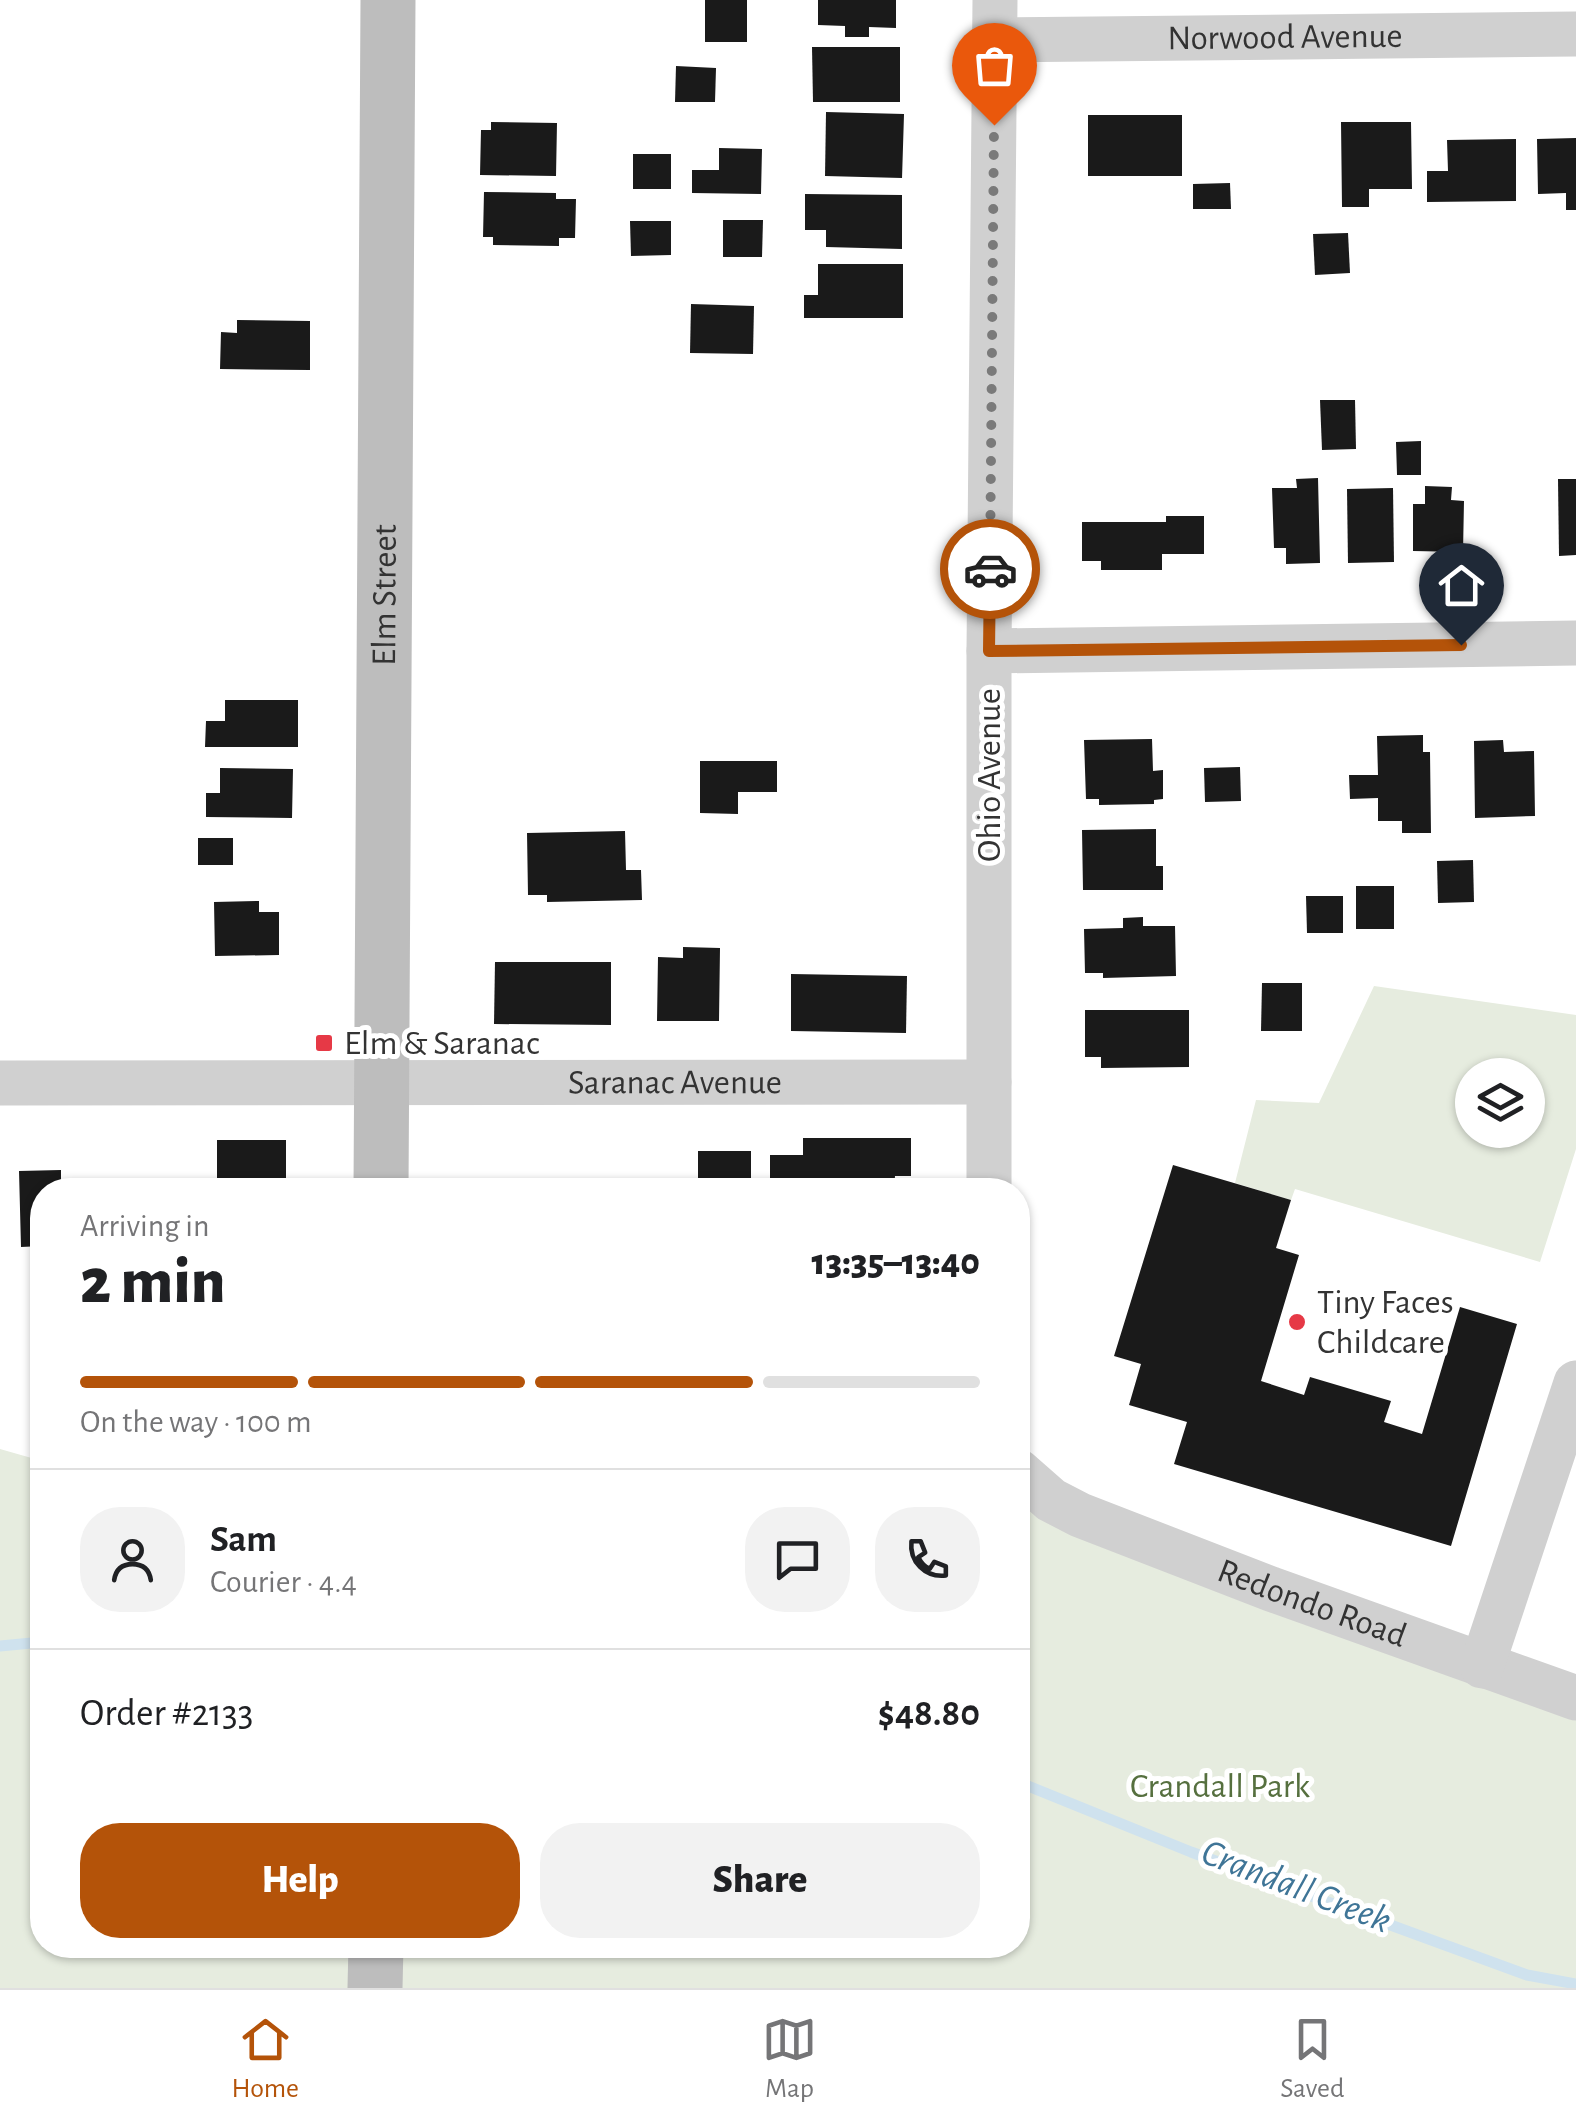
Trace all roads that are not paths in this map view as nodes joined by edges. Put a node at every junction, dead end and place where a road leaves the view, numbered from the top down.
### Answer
1 (388, 0) edge
2 (995, 20) edge
3 (1576, 34) edge
4 (1576, 644) edge
5 (989, 651) junction
6 (989, 1082) junction
7 (0, 1083) edge
8 (380, 1083) junction
9 (381, 1178) edge
10 (989, 1178) edge
11 (1576, 1382) edge
12 (1030, 1482) edge
13 (1482, 1666) junction
14 (1576, 1698) edge
15 (376, 1958) edge
16 (376, 1988) edge

1 - 8 street, Elm Street
2 - 3 street, Norwood Avenue
2 - 5 street, Ohio Avenue
4 - 5 street
5 - 6 street, Ohio Avenue
6 - 8 street, Saranac Avenue
6 - 10 street, Ohio Avenue
7 - 8 street, Saranac Avenue
8 - 9 street, Elm Street
11 - 13 street
12 - 13 street, Redondo Road
13 - 14 street, Redondo Road
15 - 16 street

